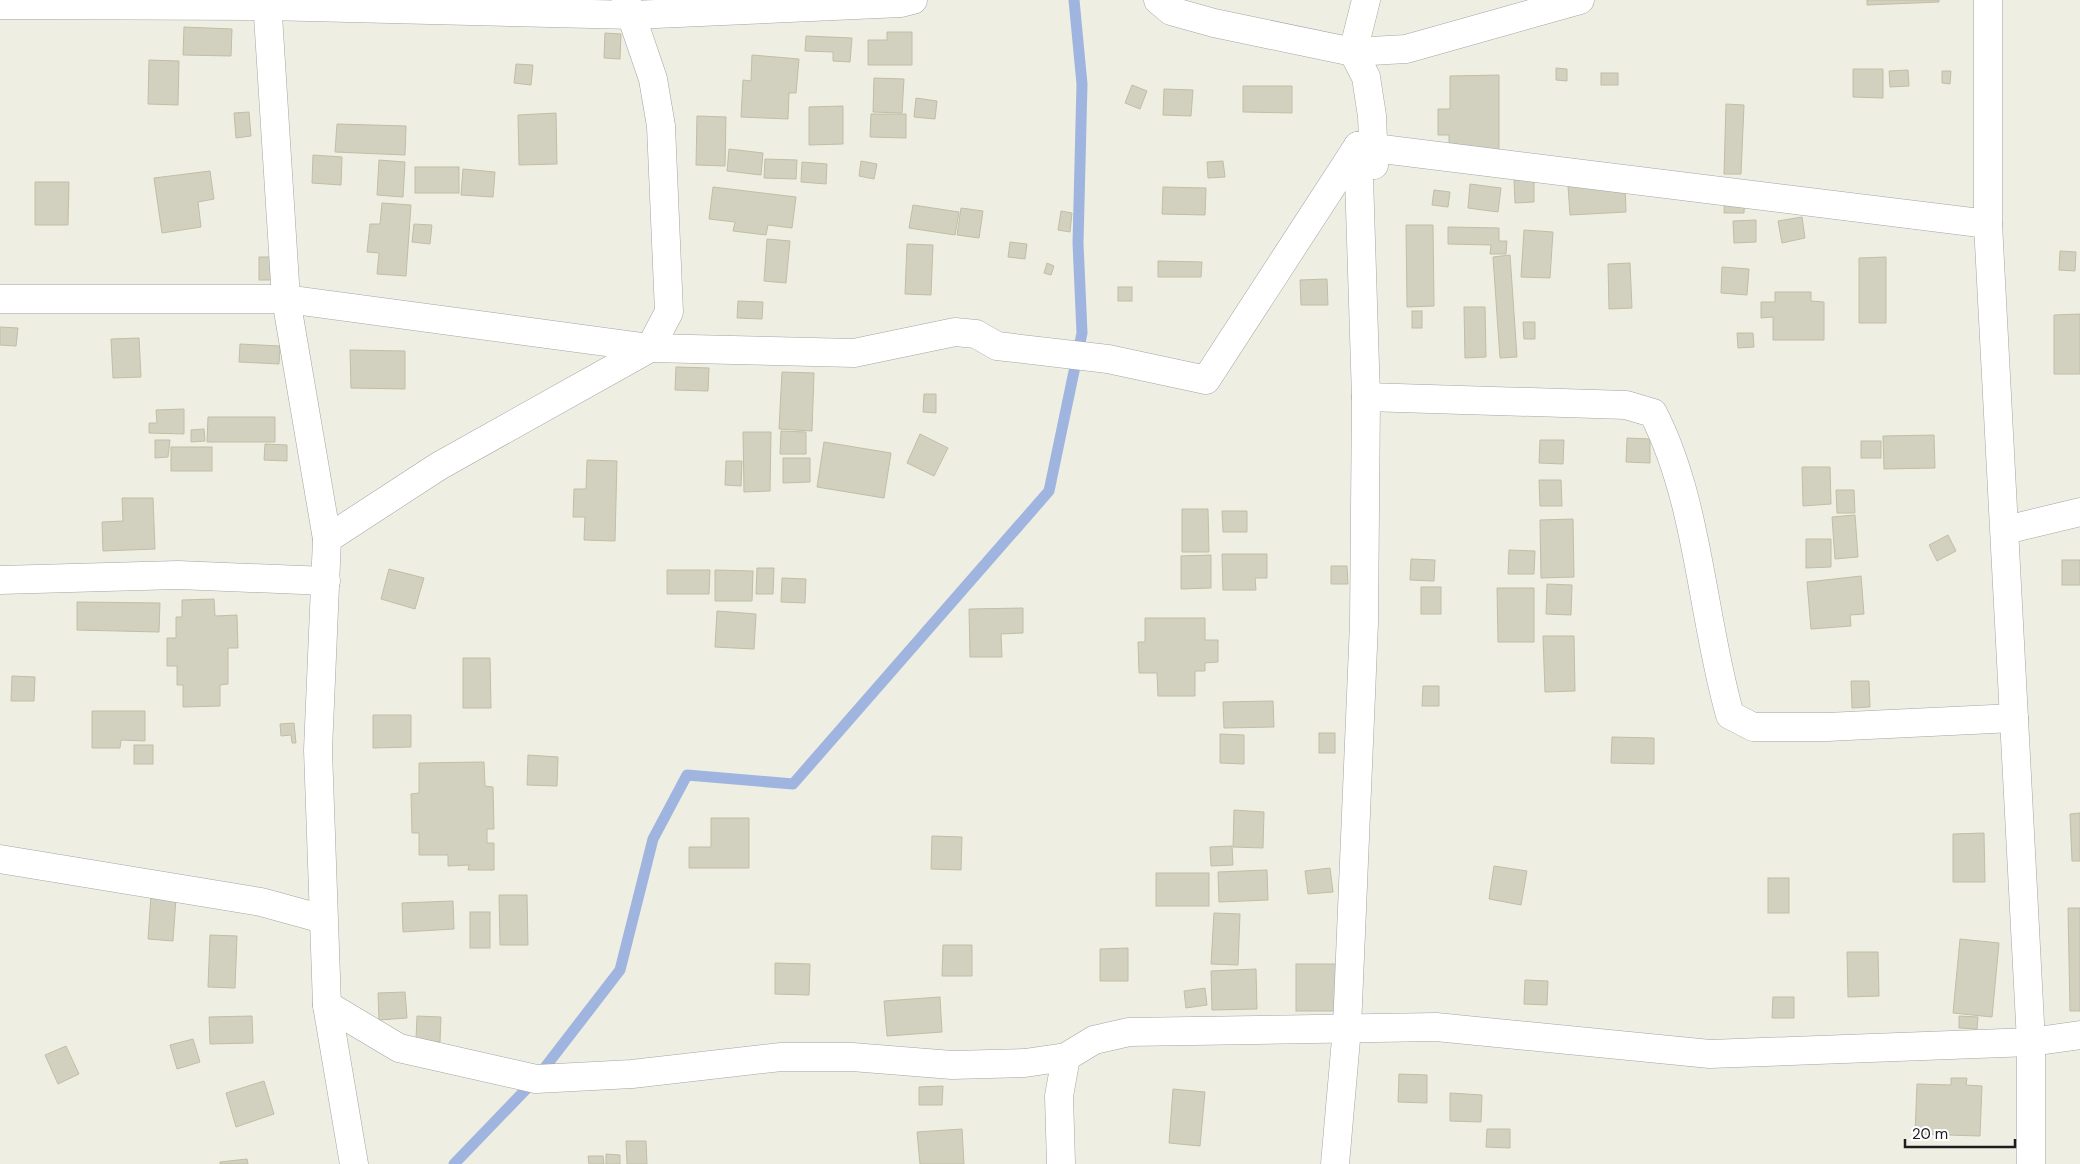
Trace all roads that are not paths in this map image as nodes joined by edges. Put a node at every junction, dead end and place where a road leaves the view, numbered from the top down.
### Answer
1 (913, 0) edge
2 (1158, 0) edge
3 (1366, 0) edge
4 (1580, 0) edge
5 (1988, 0) edge
6 (267, 3) edge
7 (0, 5) edge
8 (629, 8) edge
9 (1353, 52) junction
10 (1358, 146) junction
11 (1988, 224) junction
12 (0, 299) edge
13 (286, 299) junction
14 (650, 348) junction
15 (1366, 397) junction
16 (2080, 512) edge
17 (2006, 530) junction
18 (327, 539) junction
19 (0, 580) edge
20 (326, 581) junction
21 (2014, 718) junction
22 (0, 859) edge
23 (323, 918) junction
24 (327, 1005) junction
25 (1347, 1028) junction
26 (2080, 1035) edge
27 (2031, 1042) junction
28 (1066, 1057) junction
29 (354, 1164) edge
30 (1061, 1164) edge
31 (1335, 1164) edge
32 (2031, 1164) edge

1 - 8 street
2 - 9 street
3 - 9 street
4 - 9 street
5 - 11 street
6 - 7 street
6 - 8 street
6 - 13 street
8 - 14 street
9 - 10 street
10 - 11 street
10 - 14 street
10 - 15 street
11 - 17 street
12 - 13 street
13 - 14 street
13 - 18 street
14 - 18 street
15 - 21 street
15 - 25 street
16 - 17 street
17 - 21 street
18 - 20 street
19 - 20 street
20 - 23 street
21 - 27 street
22 - 23 street
23 - 24 street
24 - 28 street
24 - 29 street
25 - 27 street
25 - 28 street
25 - 31 street
26 - 27 street
27 - 32 street
28 - 30 street

